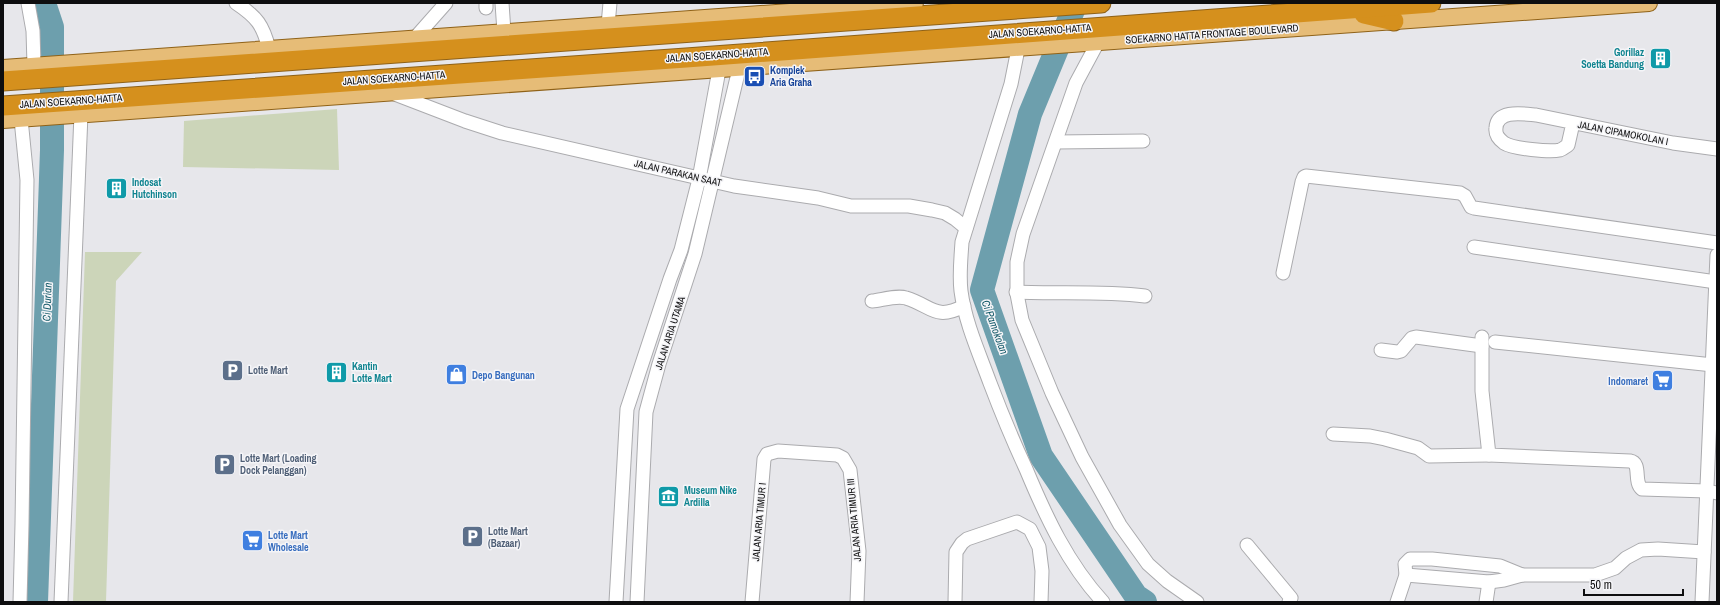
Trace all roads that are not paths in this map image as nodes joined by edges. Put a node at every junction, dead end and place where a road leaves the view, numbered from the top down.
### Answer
1 (28, 3) edge
2 (236, 3) edge
3 (446, 3) edge
4 (502, 3) edge
5 (610, 3) edge
6 (916, 3) edge
7 (1431, 3) edge
8 (1650, 3) edge
9 (1094, 4) edge
10 (1341, 10) junction
11 (747, 15) junction
12 (1394, 21) junction
13 (608, 25) junction
14 (726, 30) junction
15 (504, 32) junction
16 (683, 33) junction
17 (416, 38) junction
18 (1098, 42) junction
19 (269, 49) junction
20 (1024, 49) junction
21 (686, 58) junction
22 (735, 61) junction
23 (3, 68) edge
24 (75, 69) junction
25 (518, 69) junction
26 (38, 70) junction
27 (719, 70) junction
28 (668, 72) junction
29 (3, 81) edge
30 (480, 86) junction
31 (392, 93) junction
32 (3, 106) edge
33 (75, 110) junction
34 (25, 114) junction
35 (3, 120) edge
36 (1573, 124) junction
37 (1143, 141) dead end
38 (1056, 142) junction
39 (1717, 149) edge
40 (699, 179) junction
41 (713, 181) junction
42 (966, 228) junction
43 (1717, 243) edge
44 (1474, 247) dead end
45 (681, 250) junction
46 (695, 254) junction
47 (1717, 255) edge
48 (1283, 273) dead end
49 (1716, 282) edge
50 (1016, 292) junction
51 (1145, 296) dead end
52 (872, 301) dead end
53 (964, 306) junction
54 (1495, 342) dead end
55 (1381, 350) dead end
56 (1713, 365) junction
57 (627, 409) junction
58 (646, 412) junction
59 (1333, 434) dead end
60 (778, 451) joint
61 (1489, 454) junction
62 (1712, 492) edge
63 (1247, 545) dead end
64 (1704, 552) junction
65 (1406, 575) junction
66 (1522, 575) junction
67 (1489, 582) junction
68 (20, 602) edge
69 (61, 602) edge
70 (616, 602) edge
71 (638, 602) edge
72 (752, 602) edge
73 (857, 602) edge
74 (955, 602) edge
75 (1041, 602) edge
76 (1103, 602) edge
77 (1197, 602) edge
78 (1289, 602) edge
79 (1397, 602) edge
80 (1486, 602) edge
81 (1702, 602) edge

1 - 26 street
2 - 19 street
3 - 17 street
4 - 15 street
5 - 13 street
6 - 11 main road
7 - 10 highway, JALAN SOEKARNO-HATTA
8 - 12 main road
9 - 14 highway
10 - 12 highway
10 - 22 highway, JALAN SOEKARNO-HATTA
11 - 13 main road
11 - 14 highway
12 - 18 main road, SOEKARNO HATTA FRONTAGE BOULEVARD
13 - 15 main road
14 - 16 highway
14 - 22 highway
15 - 17 main road
16 - 21 highway
16 - 24 highway
17 - 19 main road
18 - 20 main road, SOEKARNO HATTA FRONTAGE BOULEVARD
18 - 38 street
19 - 24 main road
20 - 22 main road, JALAN SOEKARNO-HATTA
20 - 42 street
21 - 22 highway, JALAN SOEKARNO-HATTA
21 - 25 highway, JALAN SOEKARNO-HATTA
21 - 28 highway
22 - 27 main road, JALAN SOEKARNO-HATTA
22 - 41 street, JALAN ARIA UTAMA
23 - 26 main road
24 - 26 highway
25 - 30 highway
25 - 33 highway, JALAN SOEKARNO-HATTA
26 - 29 highway
27 - 28 main road, JALAN SOEKARNO-HATTA
27 - 40 street, JALAN ARIA UTAMA
28 - 30 main road, JALAN SOEKARNO-HATTA
30 - 31 main road
31 - 33 main road, JALAN SOEKARNO-HATTA
31 - 40 street, JALAN PARAKAN SAAT
32 - 34 highway, JALAN SOEKARNO-HATTA
33 - 34 highway, JALAN SOEKARNO-HATTA
33 - 69 street
34 - 35 main road, JALAN SOEKARNO-HATTA
34 - 68 street
36 - 36 street, JALAN CIPAMOKOLAN I
36 - 39 street, JALAN CIPAMOKOLAN I
37 - 38 street
38 - 50 street
40 - 41 street, JALAN PARAKAN SAAT
40 - 45 street, JALAN ARIA UTAMA
41 - 42 street, JALAN PARAKAN SAAT
41 - 46 street, JALAN ARIA UTAMA
42 - 53 street
43 - 48 street
44 - 49 street
45 - 46 street
45 - 57 street, JALAN ARIA UTAMA
46 - 58 street, JALAN ARIA UTAMA
47 - 49 street
49 - 56 street
50 - 51 street
50 - 77 street
52 - 53 street
53 - 76 street
54 - 56 street
55 - 61 street
56 - 62 street
57 - 58 street
57 - 70 street, JALAN ARIA UTAMA
58 - 71 street, JALAN ARIA UTAMA
59 - 61 street
60 - 72 street, JALAN ARIA TIMUR I
60 - 73 street, JALAN ARIA TIMUR III
61 - 62 street
62 - 64 street
63 - 78 street
64 - 66 street
64 - 81 street
65 - 66 street
65 - 67 street
65 - 79 street
66 - 67 street
67 - 80 street
74 - 75 street

